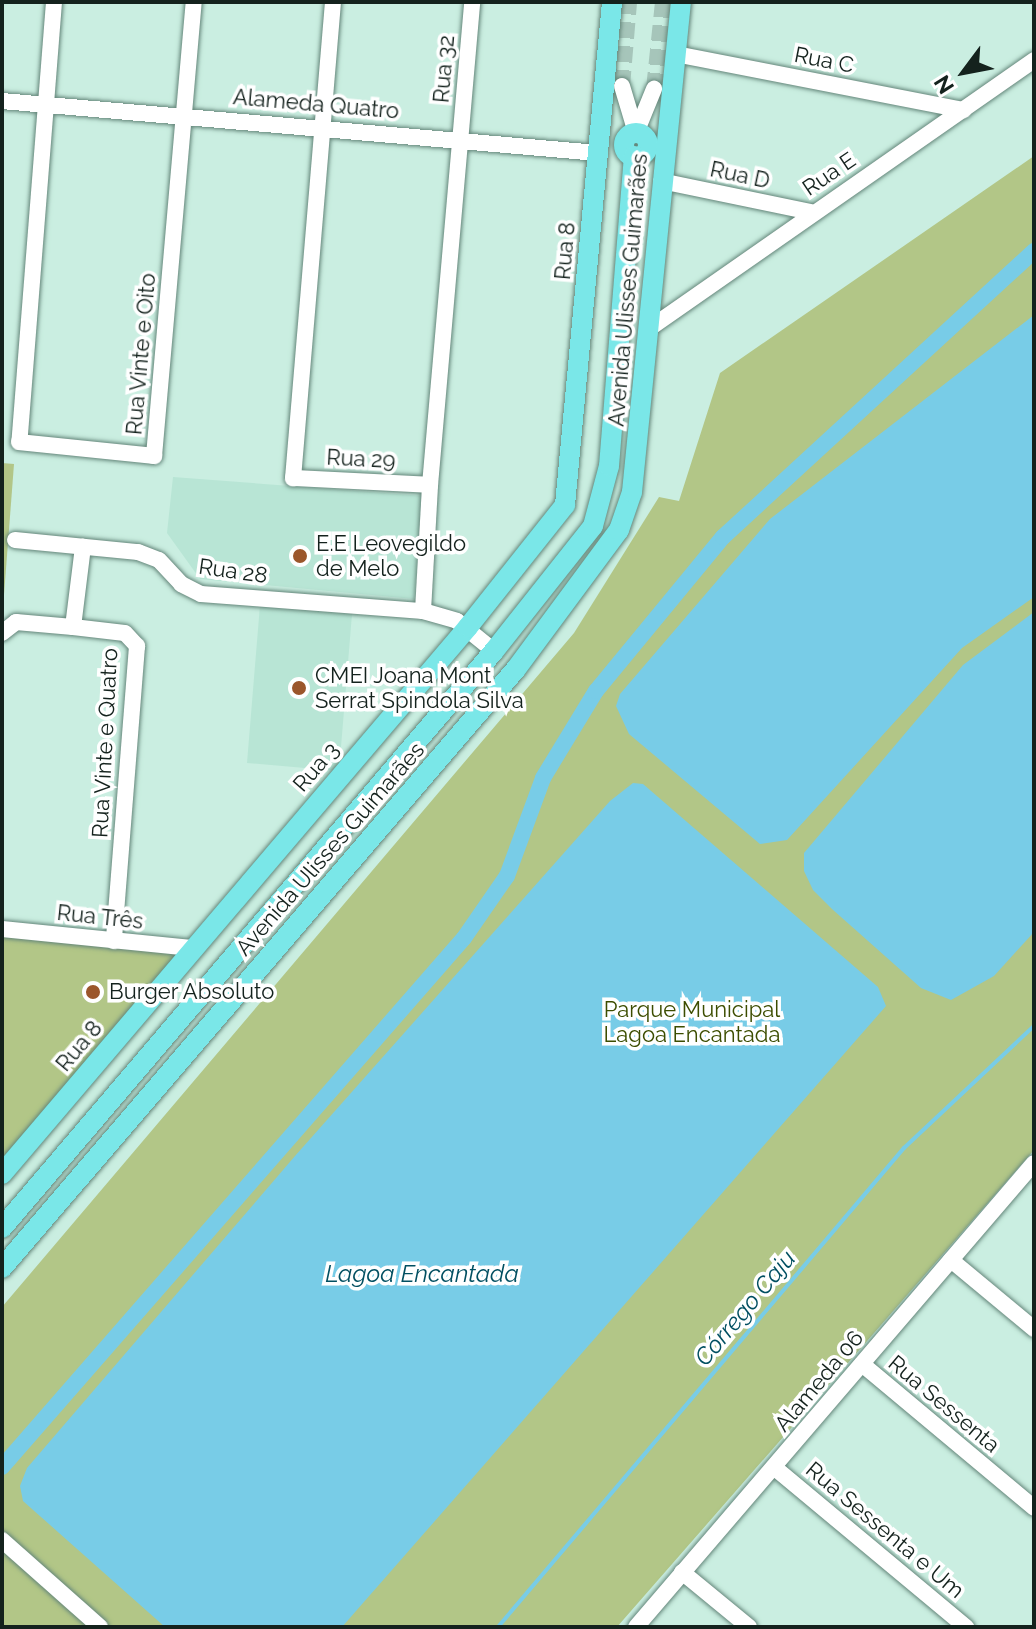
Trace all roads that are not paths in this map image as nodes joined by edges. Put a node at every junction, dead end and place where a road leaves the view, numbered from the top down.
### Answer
1 (54, 2) edge
2 (194, 2) edge
3 (333, 2) edge
4 (472, 2) edge
5 (612, 2) edge
6 (681, 2) edge
7 (675, 54) junction
8 (1034, 60) edge
9 (622, 86) tunnel mouth
10 (654, 89) tunnel mouth
11 (2, 101) edge
12 (44, 105) junction
13 (964, 110) junction
14 (183, 117) junction
15 (320, 128) junction
16 (460, 141) junction
17 (642, 147) junction
18 (598, 153) junction
19 (661, 181) junction
20 (811, 212) junction
21 (650, 328) junction
22 (430, 485) junction
23 (565, 505) joint
24 (15, 540) dead end
25 (83, 547) junction
26 (423, 611) junction
27 (73, 627) junction
28 (468, 627) junction
29 (2, 633) edge
30 (494, 651) junction
31 (516, 669) junction
32 (2, 929) edge
33 (114, 941) junction
34 (194, 948) junction
35 (1034, 1163) edge
36 (2, 1174) edge
37 (2, 1228) edge
38 (951, 1260) junction
39 (2, 1268) edge
40 (1034, 1329) edge
41 (862, 1364) junction
42 (775, 1468) junction
43 (1034, 1508) edge
44 (2, 1540) edge
45 (682, 1572) junction
46 (100, 1627) edge
47 (636, 1627) edge
48 (749, 1627) edge
49 (966, 1627) edge

1 - 12 street
2 - 14 street
3 - 15 street
4 - 16 street, Rua 32
5 - 18 main road, Rua 8
6 - 7 main road, Avenida Ulisses Guimarães
7 - 13 street, Rua C
7 - 17 main road, Avenida Ulisses Guimarães
8 - 13 street, Rua E
9 - 17 street
10 - 17 street
11 - 12 street, Alameda Quatro
12 - 14 street, Alameda Quatro
12 - 14 street, Rua Vinte e Oito
13 - 20 street, Rua E
14 - 15 street, Alameda Quatro
15 - 16 street, Alameda Quatro
15 - 22 street, Rua 29
16 - 18 street, Alameda Quatro
16 - 22 street
17 - 18 main road, Alameda Quatro
17 - 19 main road, Avenida Ulisses Guimarães
17 - 30 main road, Avenida Ulisses Guimarães
18 - 23 main road, Rua 8
19 - 20 street, Rua D
19 - 21 main road, Avenida Ulisses Guimarães
20 - 21 street, Rua E
21 - 31 main road, Avenida Ulisses Guimarães
22 - 26 street
23 - 28 main road, Rua 3
24 - 25 street, Rua 28
25 - 26 street, Rua 28
25 - 27 street
26 - 28 street, Rua 28
27 - 29 street, Rua Vinte e Quatro
27 - 33 street, Rua Vinte e Quatro
28 - 30 street, Rua 28
28 - 34 main road, Rua 3
30 - 31 main road
30 - 37 main road, Avenida Ulisses Guimarães
31 - 39 main road, Avenida Ulisses Guimarães
32 - 33 street, Rua Três
33 - 34 street, Rua Três
34 - 36 main road, Rua 8
35 - 38 street, Alameda 06
38 - 40 street
38 - 41 street, Alameda 06
41 - 42 street, Alameda 06
41 - 43 street, Rua Sessenta
42 - 45 street, Alameda 06
42 - 49 street, Rua Sessenta e Um
44 - 46 street
45 - 47 street, Alameda 06
45 - 48 street

